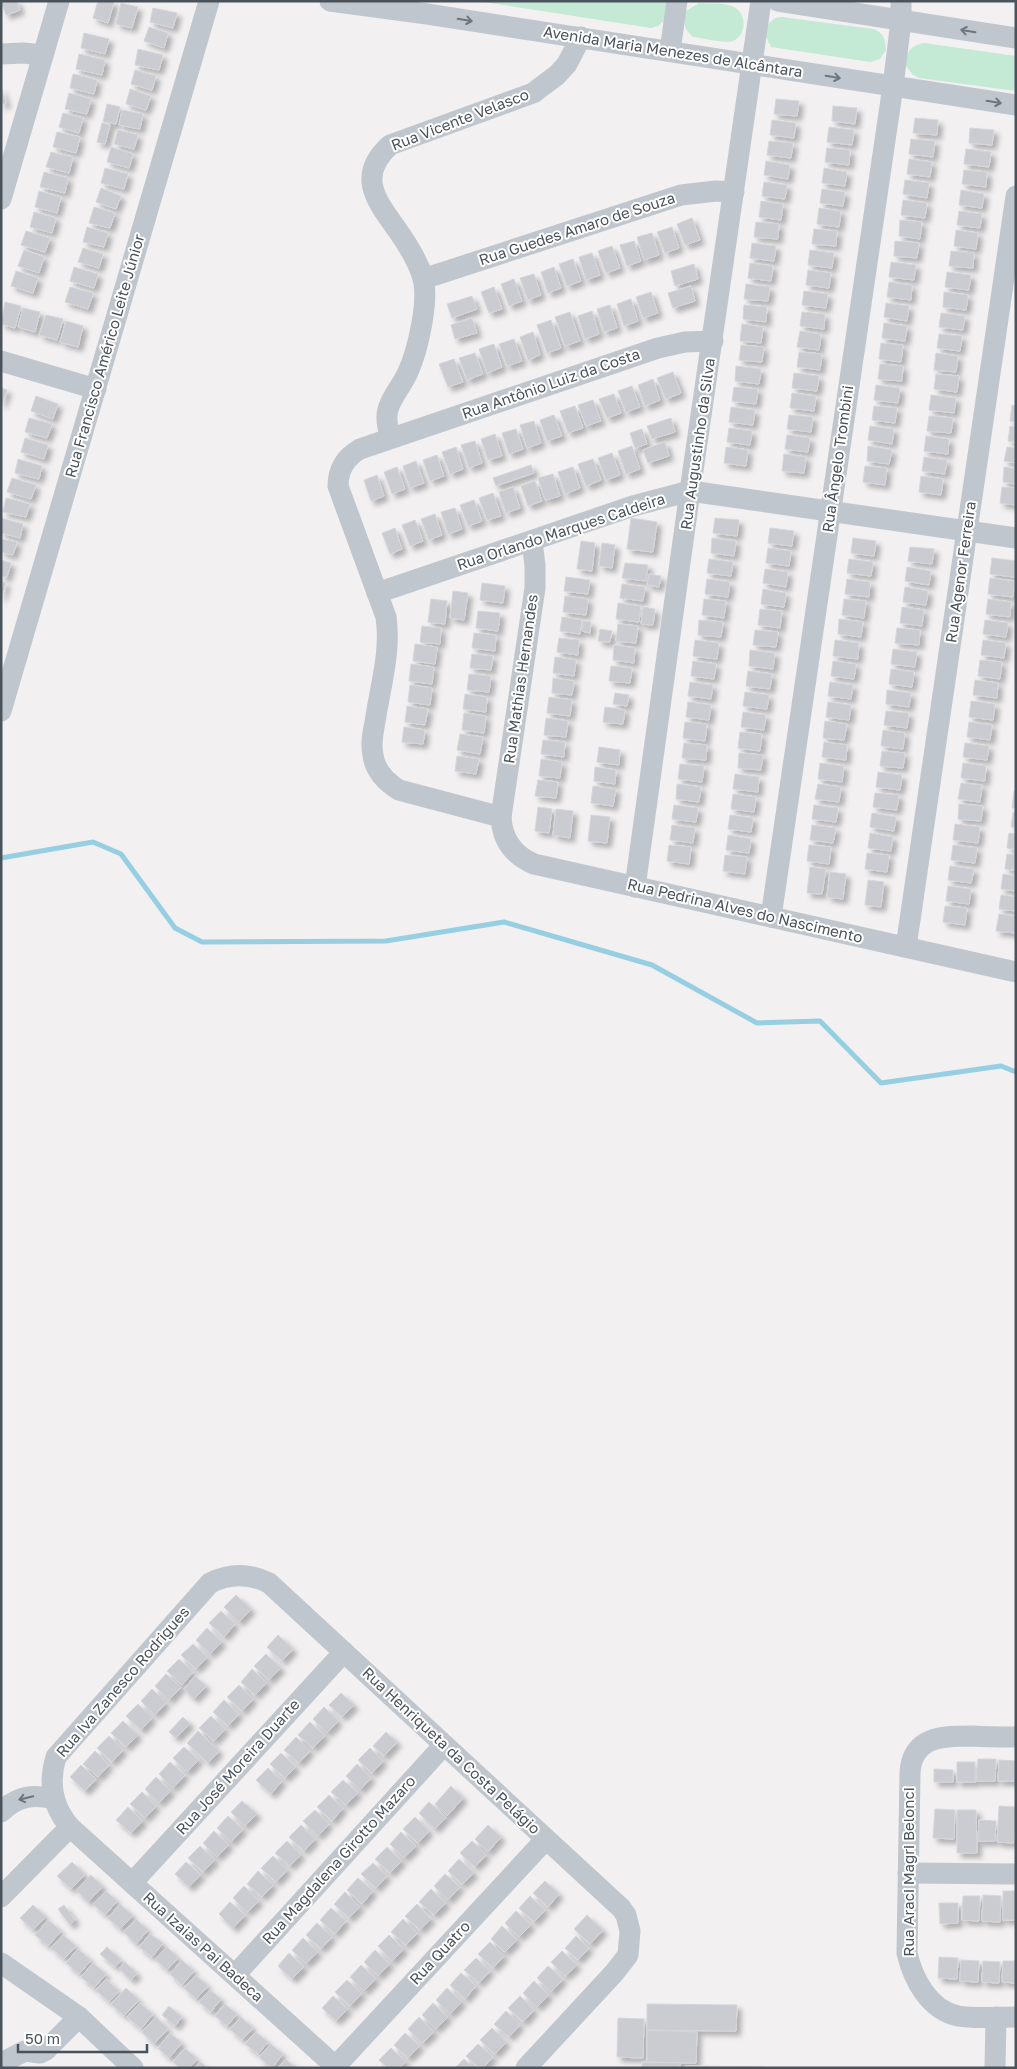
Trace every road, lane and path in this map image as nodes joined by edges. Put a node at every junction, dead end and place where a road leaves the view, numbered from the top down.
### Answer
1 (59, 1) edge
2 (209, 1) edge
3 (330, 1) edge
4 (677, 1) edge
5 (761, 1) edge
6 (778, 1) edge
7 (428, 8) edge
8 (901, 11) edge
9 (581, 37) junction
10 (1016, 38) edge
11 (670, 51) junction
12 (1, 54) edge
13 (43, 55) junction
14 (752, 64) junction
15 (893, 86) junction
16 (1016, 105) edge
17 (734, 192) junction
18 (1016, 196) edge
19 (1, 199) edge
20 (423, 279) junction
21 (713, 341) junction
22 (1, 360) edge
23 (96, 390) junction
24 (391, 438) junction
25 (690, 491) junction
26 (830, 511) junction
27 (967, 531) junction
28 (1016, 538) edge
29 (532, 542) junction
30 (377, 593) junction
31 (1, 711) edge
32 (501, 817) junction
33 (635, 887) junction
34 (771, 917) junction
35 (906, 948) junction
36 (1016, 972) edge
37 (253, 1576) joint
38 (344, 1652) junction
39 (1016, 1737) edge
40 (444, 1745) junction
41 (54, 1799) junction
42 (1, 1812) edge
43 (70, 1827) junction
44 (546, 1839) junction
45 (908, 1873) junction
46 (1016, 1874) edge
47 (132, 1883) junction
48 (1, 1897) edge
49 (1, 1963) edge
50 (235, 1975) junction
51 (79, 2017) junction
52 (1006, 2017) edge
53 (25, 2051) junction
54 (1, 2063) edge
55 (335, 2067) edge
56 (8, 2068) edge
57 (132, 2068) edge
58 (526, 2068) edge
59 (995, 2068) edge

1 - 13 street
2 - 23 street, Rua Francisco Américo Leite Júnior
3 - 7 street, Avenida Maria Menezes de Alcântara
4 - 11 street
5 - 14 street, Rua Augustinho da Silva
6 - 8 street
7 -> 9 street, Avenida Maria Menezes de Alcântara
10 -> 8 street
8 - 15 street, Rua Ângelo Trombini
9 - 11 street, Avenida Maria Menezes de Alcântara
9 - 20 street, Rua Vicente Velasco
11 - 14 street, Avenida Maria Menezes de Alcântara
12 - 13 street
13 - 19 street
14 -> 15 street, Avenida Maria Menezes de Alcântara
14 - 17 street, Rua Augustinho da Silva
15 -> 16 street, Avenida Maria Menezes de Alcântara
15 - 26 street, Rua Ângelo Trombini
17 - 20 street, Rua Guedes Amaro de Souza
17 - 21 street, Rua Augustinho da Silva
18 - 27 street, Rua Agenor Ferreira
20 - 24 street, Rua Vicente Velasco
21 - 24 street, Rua Antônio Luiz da Costa
21 - 25 street, Rua Augustinho da Silva
22 - 23 street
23 - 31 street, Rua Francisco Américo Leite Júnior
24 - 30 street
25 - 26 street, Rua Orlando Marques Caldeira
25 - 29 street, Rua Orlando Marques Caldeira
25 - 33 street, Rua Augustinho da Silva
26 - 27 street, Rua Orlando Marques Caldeira
26 - 34 street, Rua Ângelo Trombini
27 - 28 street, Rua Orlando Marques Caldeira
27 - 35 street, Rua Agenor Ferreira
29 - 30 street, Rua Orlando Marques Caldeira
29 - 32 street, Rua Mathias Hernandes
30 - 32 street
32 - 33 street, Rua Pedrina Alves do Nascimento
33 - 34 street, Rua Pedrina Alves do Nascimento
34 - 35 street, Rua Pedrina Alves do Nascimento
35 - 36 street, Rua Pedrina Alves do Nascimento
37 - 38 street, Rua Henriqueta da Costa Pelágio
37 - 41 street, Rua Iva Zanesco Rodrigues
38 - 40 street, Rua Henriqueta da Costa Pelágio
38 - 47 street, Rua José Moreira Duarte
39 - 45 street, Rua Araci Magri Belonci
40 - 44 street, Rua Henriqueta da Costa Pelágio
40 - 50 street, Rua Magdalena Girotto Mazaro
41 -> 42 street
41 - 43 street, Rua Iva Zanesco Rodrigues
43 - 47 street, Rua Izaias Pai Badeca
43 - 48 street
44 - 55 street, Rua Quatro
44 - 58 street, Rua Henriqueta da Costa Pelágio
45 - 46 street
45 - 52 street, Rua Araci Magri Belonci
47 - 50 street, Rua Izaias Pai Badeca
49 - 51 street
50 - 55 street, Rua Izaias Pai Badeca
51 - 53 street
51 - 57 street
52 - 59 street
53 - 54 street
53 - 56 street

